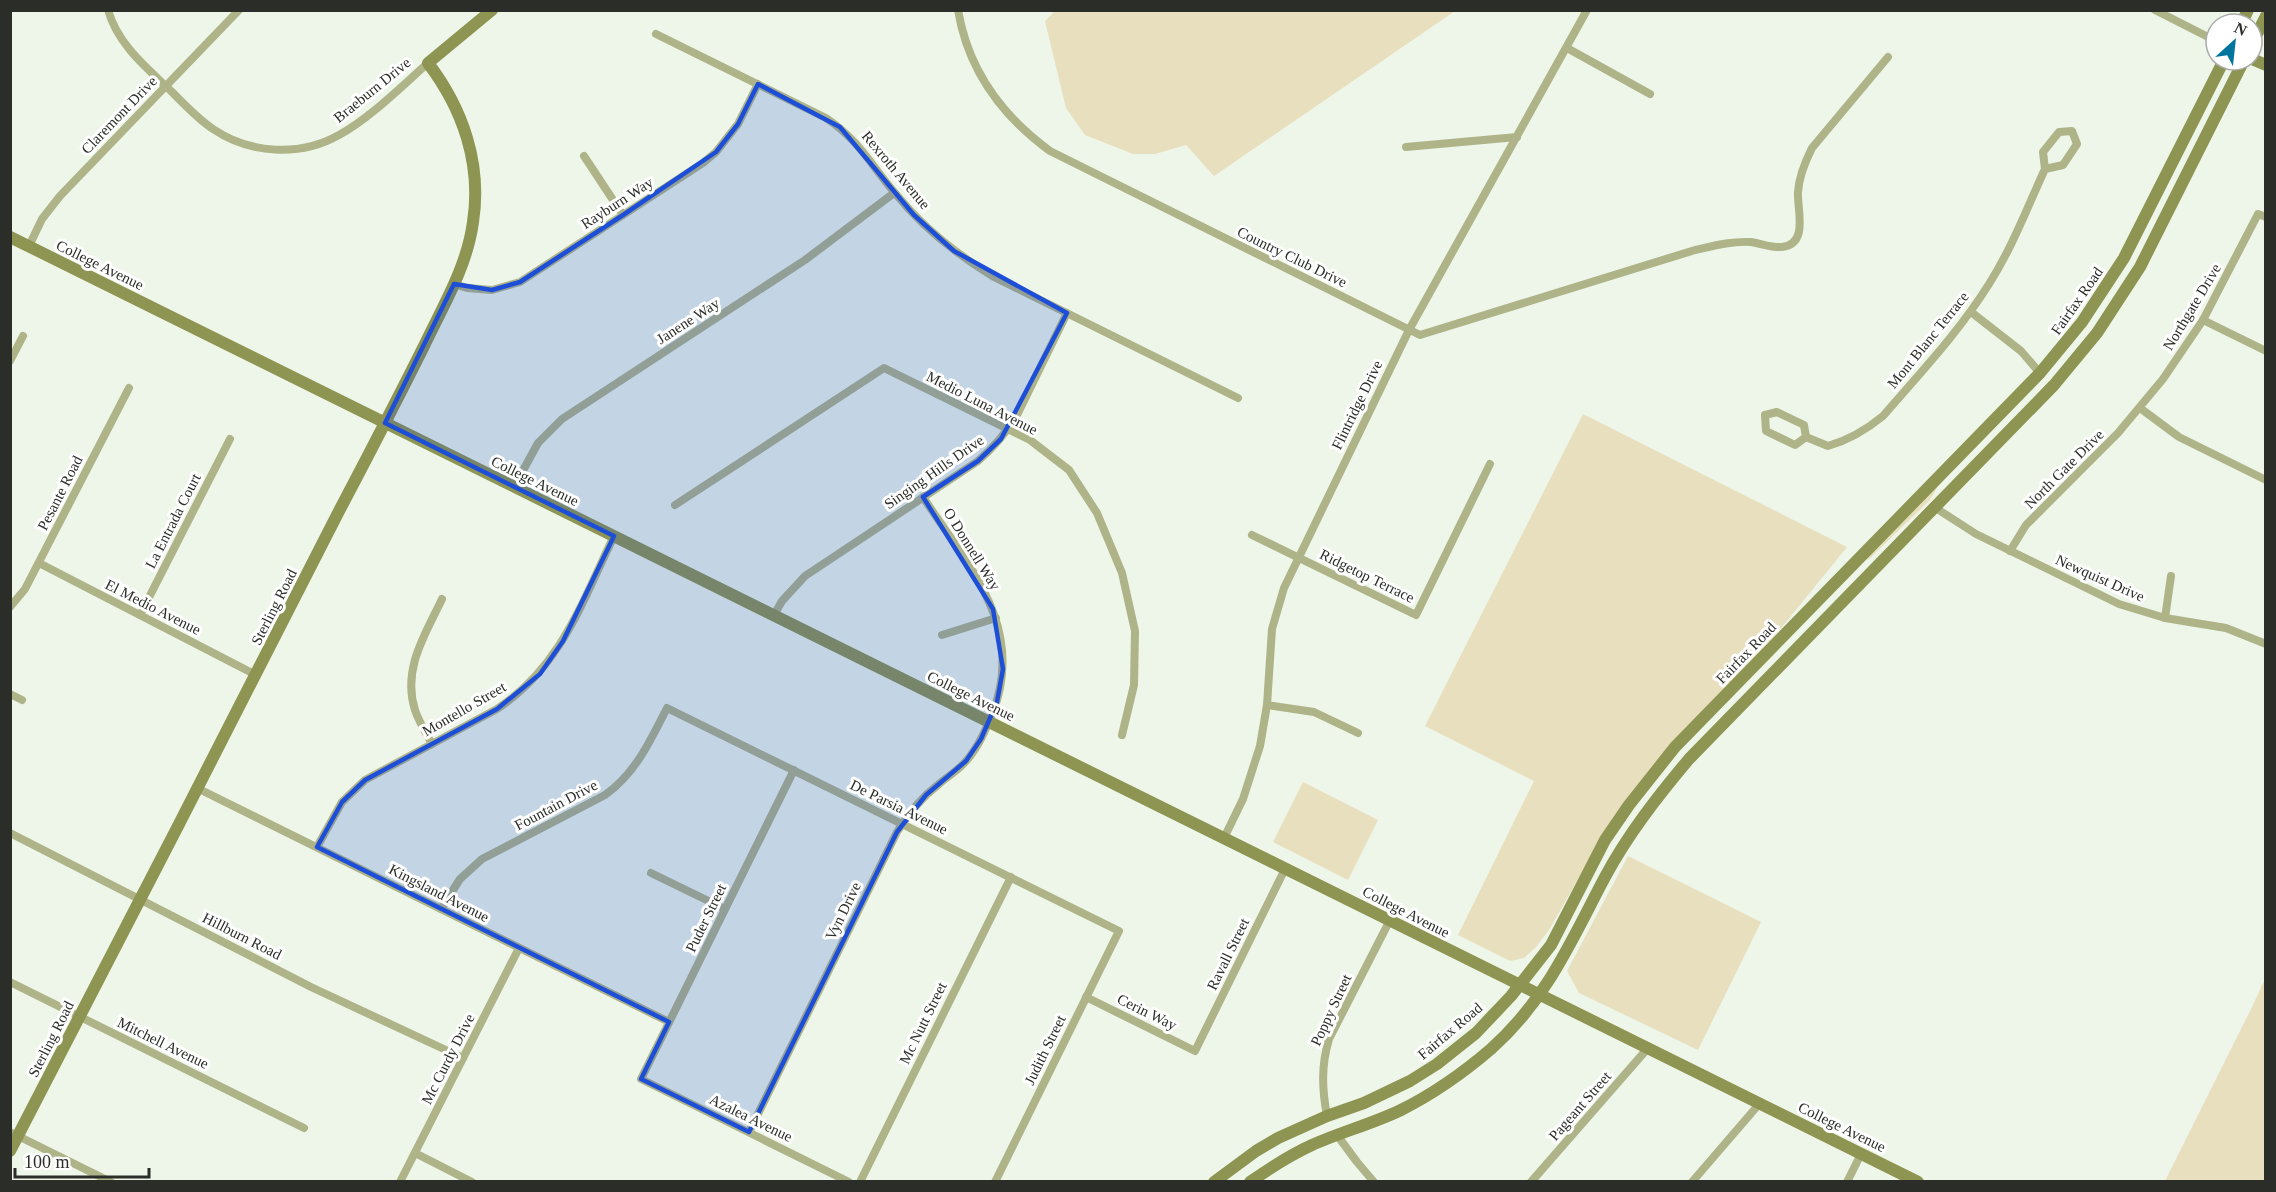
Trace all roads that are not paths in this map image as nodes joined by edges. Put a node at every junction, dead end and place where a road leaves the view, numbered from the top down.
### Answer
1 (108, 10) edge
2 (239, 10) edge
3 (492, 10) edge
4 (958, 10) edge
5 (1587, 10) edge
6 (2155, 10) edge
7 (656, 34) dead end
8 (2204, 35) edge
9 (1567, 48) junction
10 (1888, 57) dead end
11 (428, 63) junction
12 (2218, 72) edge
13 (2238, 72) edge
14 (758, 84) junction
15 (166, 86) junction
16 (1650, 94) dead end
17 (1517, 137) junction
18 (1406, 147) dead end
19 (584, 156) dead end
20 (2045, 169) junction
21 (894, 193) junction
22 (623, 215) junction
23 (2262, 215) edge
24 (10, 237) edge
25 (28, 246) junction
26 (454, 284) junction
27 (1971, 312) junction
28 (1067, 313) junction
29 (2203, 320) junction
30 (1409, 330) junction
31 (23, 336) dead end
32 (2265, 351) edge
33 (10, 362) edge
34 (2040, 373) junction
35 (129, 388) dead end
36 (1238, 398) dead end
37 (2140, 408) junction
38 (385, 423) junction
39 (1008, 430) junction
40 (1983, 432) junction
41 (1806, 437) junction
42 (230, 439) dead end
43 (1986, 454) junction
44 (1490, 465) dead end
45 (2265, 480) edge
46 (514, 487) junction
47 (923, 497) junction
48 (675, 505) dead end
49 (1934, 507) junction
50 (1898, 518) junction
51 (1252, 534) dead end
52 (614, 536) junction
53 (2010, 551) junction
54 (1298, 557) junction
55 (39, 563) junction
56 (1872, 572) junction
57 (2171, 576) dead end
58 (442, 599) dead end
59 (10, 607) edge
60 (140, 615) junction
61 (774, 615) junction
62 (996, 618) junction
63 (2165, 618) junction
64 (942, 635) dead end
65 (2265, 644) edge
66 (256, 675) junction
67 (10, 694) edge
68 (22, 700) dead end
69 (1267, 705) junction
70 (667, 708) joint
71 (990, 722) junction
72 (1358, 734) dead end
73 (1122, 735) dead end
74 (432, 744) junction
75 (794, 770) junction
76 (197, 788) junction
77 (903, 823) junction
78 (10, 834) edge
79 (1224, 838) junction
80 (317, 847) junction
81 (1285, 869) junction
82 (651, 873) dead end
83 (1011, 877) junction
84 (141, 898) junction
85 (441, 909) junction
86 (725, 909) junction
87 (1390, 921) junction
88 (1119, 931) joint
89 (519, 948) junction
90 (10, 982) edge
91 (1519, 985) junction
92 (1539, 996) junction
93 (1086, 997) junction
94 (80, 1017) junction
95 (669, 1022) junction
96 (1648, 1048) junction
97 (1195, 1051) joint
98 (463, 1058) junction
99 (641, 1078) joint
100 (1760, 1104) junction
101 (1327, 1116) junction
102 (304, 1128) dead end
103 (749, 1132) junction
104 (14, 1134) edge
105 (1337, 1135) junction
106 (10, 1151) edge
107 (415, 1153) junction
108 (1861, 1154) junction
109 (111, 1182) edge
110 (400, 1182) edge
111 (472, 1182) edge
112 (849, 1182) edge
113 (860, 1182) edge
114 (995, 1182) edge
115 (1214, 1182) edge
116 (1250, 1182) edge
117 (1374, 1182) edge
118 (1532, 1182) edge
119 (1692, 1182) edge
120 (1847, 1182) edge
121 (1918, 1182) edge

1 - 15 street, Braeburn Drive
2 - 15 street, Claremont Drive
3 - 11 street, Braeburn Drive
4 - 30 street, Country Club Drive
5 - 9 street, Flintridge Drive
6 - 8 street
7 - 14 street, Rexroth Avenue
9 - 16 street
9 - 17 street, Flintridge Drive
10 - 30 street, Country Club Drive
11 - 15 street, Braeburn Drive
11 - 26 street, Sterling Road
12 - 34 street, Fairfax Road
13 - 43 street
14 - 21 street, Rexroth Avenue
14 - 22 street, Rayburn Way
15 - 25 street, Claremont Drive
17 - 18 street
17 - 30 street, Flintridge Drive
19 - 22 street
20 - 20 street, Mont Blanc Terrace
20 - 27 street, Mont Blanc Terrace
21 - 28 street, Rexroth Avenue
21 - 46 street, Janene Way
22 - 26 street, Rayburn Way
23 - 29 street, Northgate Drive
24 - 25 street, College Avenue
25 - 38 street, College Avenue
26 - 38 street, Sterling Road
27 - 34 street
27 - 41 street, Mont Blanc Terrace
28 - 36 street, Rexroth Avenue
28 - 39 street, Singing Hills Drive
29 - 32 street
29 - 37 street, Northgate Drive
30 - 54 street, Flintridge Drive
31 - 33 street
34 - 40 street, Fairfax Road
34 - 43 street
35 - 55 street, Pesante Road
37 - 45 street
37 - 53 street, North Gate Drive
38 - 46 street, College Avenue
38 - 66 street, Sterling Road
39 - 47 street, Singing Hills Drive
39 - 48 street, Medio Luna Avenue
39 - 73 street, Medio Luna Avenue
40 - 49 street
40 - 50 street, Fairfax Road
41 - 41 street, Mont Blanc Terrace
42 - 60 street, La Entrada Court
43 - 49 street
44 - 54 street, Ridgetop Terrace
46 - 52 street, College Avenue
47 - 61 street, Singing Hills Drive
47 - 62 street, O Donnell Way
49 - 53 street, Newquist Drive
49 - 56 street
50 - 56 street
50 - 91 street, Fairfax Road
51 - 54 street, Ridgetop Terrace
52 - 61 street, College Avenue
52 - 74 street, Montello Street
53 - 63 street, Newquist Drive
54 - 69 street, Flintridge Drive
55 - 59 street, Pesante Road
55 - 60 street, El Medio Avenue
56 - 92 street
57 - 63 street
58 - 74 street
60 - 66 street, El Medio Avenue
61 - 71 street, College Avenue
62 - 64 street
62 - 71 street, O Donnell Way
63 - 65 street, Newquist Drive
66 - 76 street, Sterling Road
67 - 68 street
69 - 72 street
69 - 79 street, Flintridge Drive
70 - 75 street, De Parsia Avenue
70 - 85 street, Fountain Drive
71 - 77 street, Vyn Drive
71 - 79 street, College Avenue
74 - 80 street, Montello Street
75 - 77 street, De Parsia Avenue
75 - 86 street, Puder Street
76 - 80 street, Kingsland Avenue
76 - 84 street, Sterling Road
77 - 83 street, De Parsia Avenue
77 - 103 street, Vyn Drive
78 - 84 street, Hillburn Road
79 - 81 street, College Avenue
80 - 85 street, Kingsland Avenue
81 - 87 street, College Avenue
81 - 97 street, Ravall Street
82 - 86 street
83 - 88 street, De Parsia Avenue
83 - 113 street, Mc Nutt Street
84 - 94 street, Sterling Road
84 - 98 street, Hillburn Road
85 - 89 street, Kingsland Avenue
86 - 95 street, Puder Street
87 - 91 street, College Avenue
87 - 101 street, Poppy Street
88 - 93 street, Judith Street
89 - 95 street, Kingsland Avenue
89 - 98 street, Mc Curdy Drive
90 - 94 street, Mitchell Avenue
91 - 92 street, College Avenue
91 - 101 street, Fairfax Road
92 - 96 street, College Avenue
92 - 105 street
93 - 97 street, Cerin Way
93 - 114 street, Judith Street
94 - 102 street, Mitchell Avenue
94 - 104 street, Sterling Road
95 - 99 street, Puder Street
96 - 100 street, College Avenue
96 - 118 street, Pageant Street
98 - 107 street, Mc Curdy Drive
99 - 103 street, Azalea Avenue
100 - 108 street, College Avenue
100 - 119 street
101 - 115 street, Fairfax Road
103 - 112 street, Azalea Avenue
104 - 106 street, Sterling Road
104 - 109 street
105 - 116 street
105 - 117 street
107 - 110 street, Mc Curdy Drive
107 - 111 street
108 - 120 street
108 - 121 street, College Avenue

